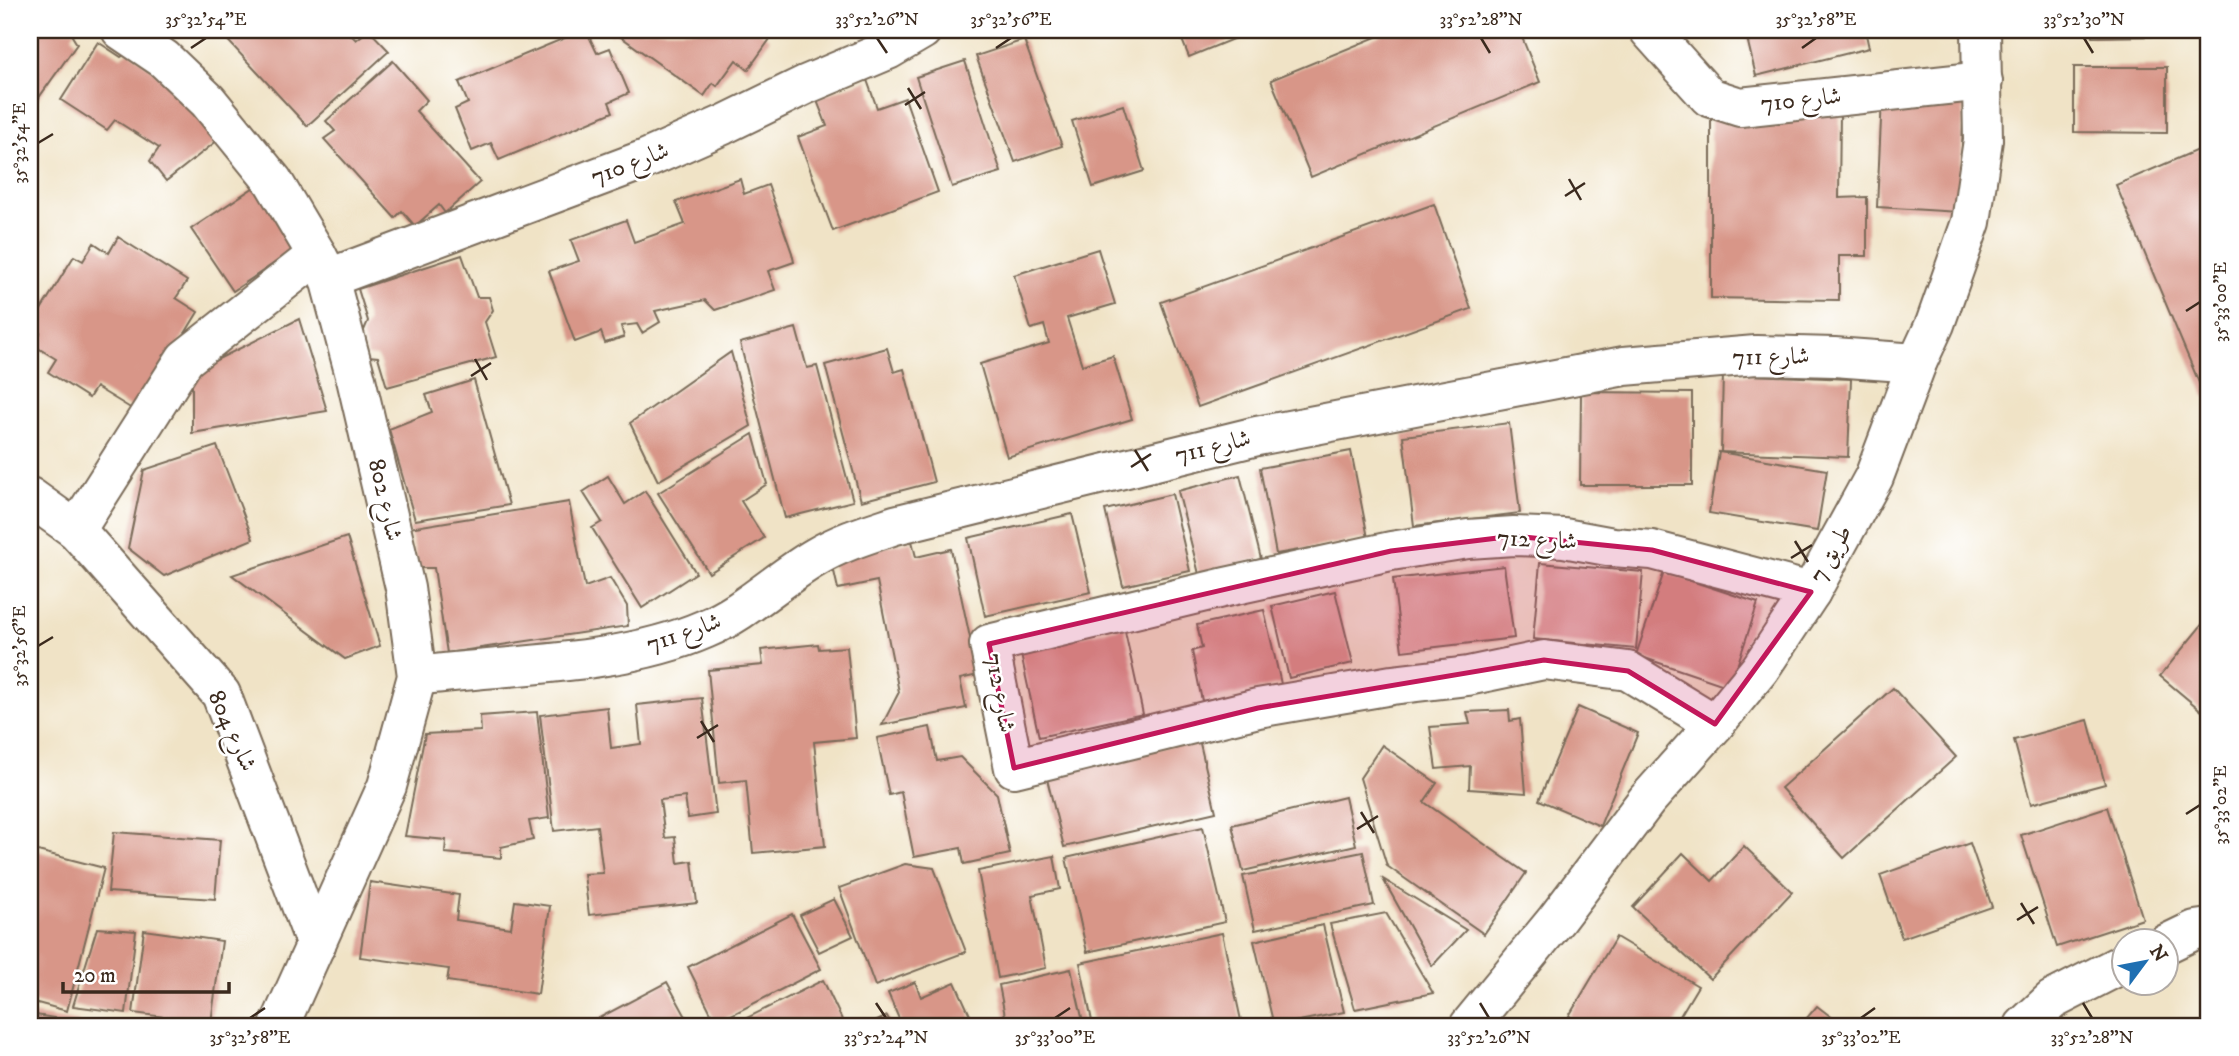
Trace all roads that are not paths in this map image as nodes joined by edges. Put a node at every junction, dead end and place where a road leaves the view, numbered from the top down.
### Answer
1 (121, 30) edge
2 (856, 30) edge
3 (922, 30) edge
4 (1649, 30) edge
5 (1981, 30) edge
6 (888, 50) junction
7 (1983, 81) junction
8 (323, 266) junction
9 (1917, 363) junction
10 (30, 497) edge
11 (76, 530) junction
12 (1811, 592) junction
13 (417, 676) junction
14 (1715, 724) junction
15 (2209, 928) edge
16 (2180, 937) edge
17 (316, 945) junction
18 (2110, 969) edge
19 (279, 1026) edge
20 (1469, 1026) edge
21 (2024, 1026) edge

1 - 8 street, شارع 802
2 - 6 street
3 - 6 street, شارع 710
4 - 7 street, شارع 710
5 - 7 street, 7 طريق
6 - 8 street, شارع 710
7 - 9 street, 7 طريق
8 - 11 street, شارع 710
8 - 13 street, شارع 802
9 - 12 street, 7 طريق
9 - 13 street, شارع 711
10 - 11 street, شارع 804
11 - 17 street, شارع 804
12 - 14 street, 7 طريق
12 - 14 street, شارع 712
13 - 17 street, شارع 802
14 - 20 street, 7 طريق
15 - 16 street
17 - 19 street, شارع 802
18 - 21 street

